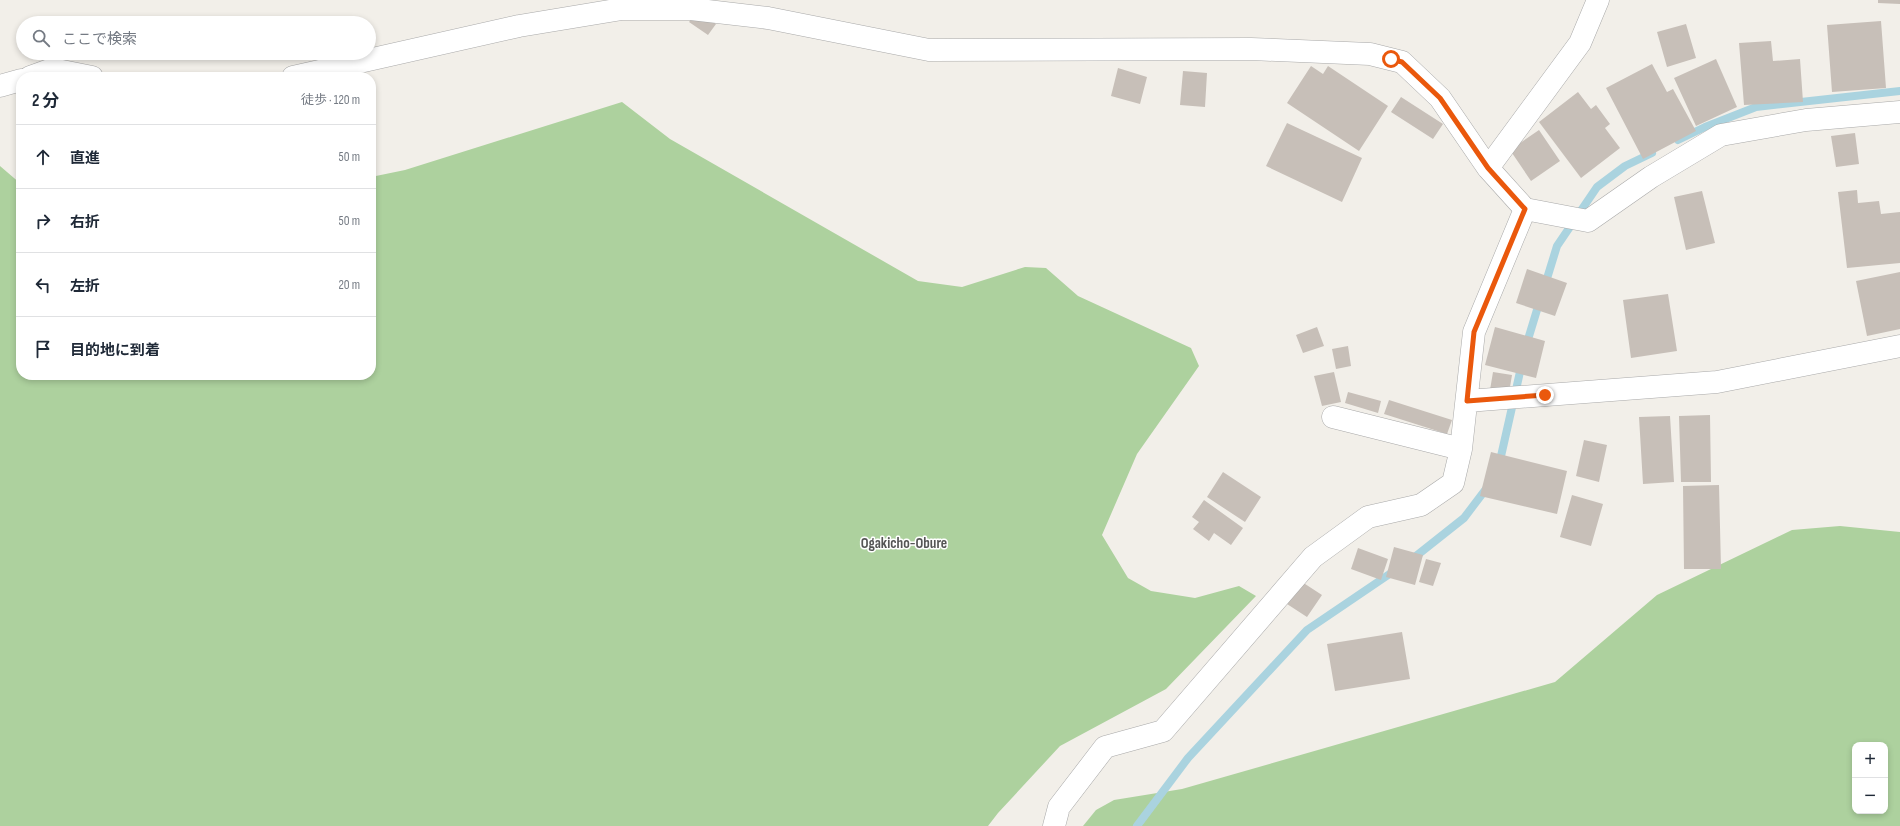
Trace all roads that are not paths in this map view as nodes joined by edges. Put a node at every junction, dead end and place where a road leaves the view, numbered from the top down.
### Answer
1 (1598, 0) edge
2 (376, 58) edge
3 (368, 60) edge
4 (46, 72) edge
5 (63, 72) edge
6 (315, 72) edge
7 (16, 81) edge
8 (0, 86) edge
9 (1900, 112) edge
10 (1488, 168) junction
11 (1525, 209) junction
12 (1900, 346) edge
13 (1467, 401) junction
14 (1334, 417) dead end
15 (1461, 449) junction
16 (1054, 826) edge

1 - 10 street
2 - 10 street
3 - 6 street
4 - 5 street
7 - 8 street
9 - 11 street
10 - 11 street
11 - 13 street
12 - 13 street
13 - 15 street
14 - 15 street
15 - 16 street

